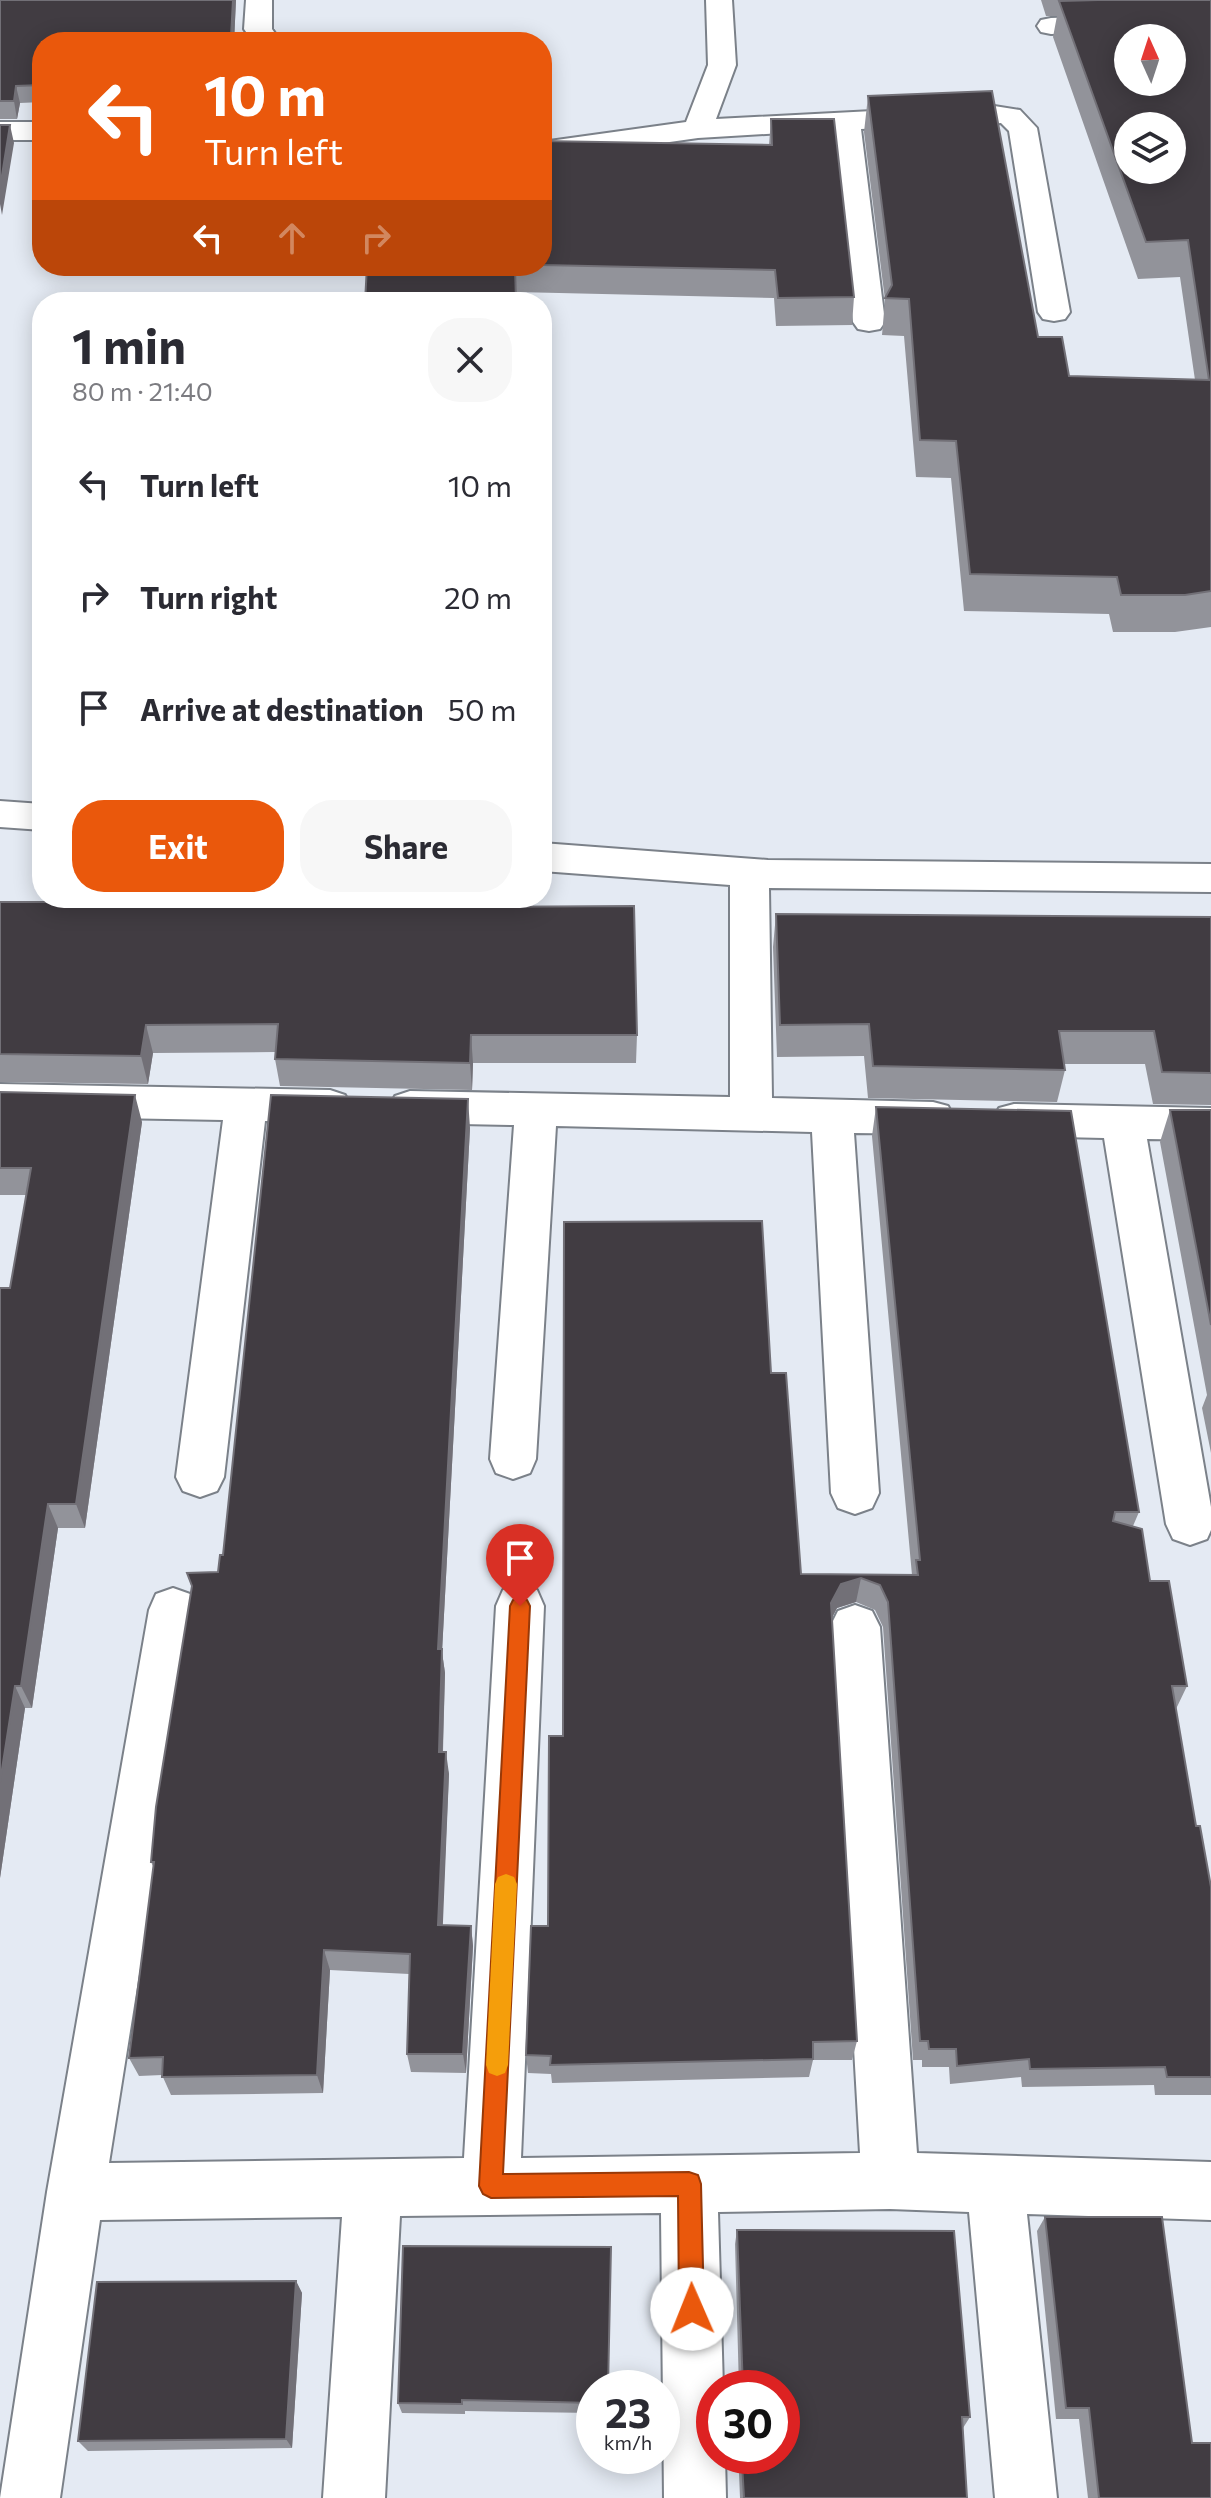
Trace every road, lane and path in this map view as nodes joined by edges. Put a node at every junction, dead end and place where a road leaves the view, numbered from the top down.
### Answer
1 (259, 0) edge
2 (719, 0) edge
3 (1211, 21) edge
4 (1051, 26) dead end
5 (260, 32) edge
6 (846, 121) junction
7 (698, 129) junction
8 (0, 131) edge
9 (32, 131) edge
10 (552, 150) edge
11 (1054, 312) dead end
12 (869, 322) dead end
13 (0, 814) edge
14 (32, 816) edge
15 (552, 858) edge
16 (749, 873) junction
17 (1211, 878) edge
18 (0, 1100) edge
19 (246, 1104) junction
20 (536, 1110) junction
21 (751, 1115) junction
22 (832, 1116) junction
23 (1123, 1122) junction
24 (1211, 1124) edge
25 (513, 1459) dead end
26 (200, 1477) dead end
27 (855, 1493) dead end
28 (1190, 1524) dead end
29 (520, 1606) dead end
30 (173, 1610) dead end
31 (855, 1627) dead end
32 (890, 2181) junction
33 (689, 2184) junction
34 (995, 2184) junction
35 (491, 2186) junction
36 (373, 2187) junction
37 (1211, 2191) edge
38 (76, 2192) junction
39 (29, 2498) edge
40 (354, 2498) edge
41 (695, 2498) edge
42 (1026, 2498) edge

1 - 5 street
2 - 7 street
3 - 4 street
6 - 7 street
6 - 11 street
6 - 12 street
7 - 10 street
8 - 9 street
13 - 14 street
15 - 16 street
16 - 17 street
16 - 21 street
18 - 19 street
19 - 20 street
19 - 26 street
20 - 21 street
20 - 25 street
21 - 22 street
22 - 23 street
22 - 27 street
23 - 24 street
23 - 28 street
29 - 35 street
30 - 38 street
31 - 32 street
32 - 33 street
32 - 34 street
33 - 35 street
33 - 41 street
34 - 37 street
34 - 42 street
35 - 36 street
36 - 38 street
36 - 40 street
38 - 39 street

